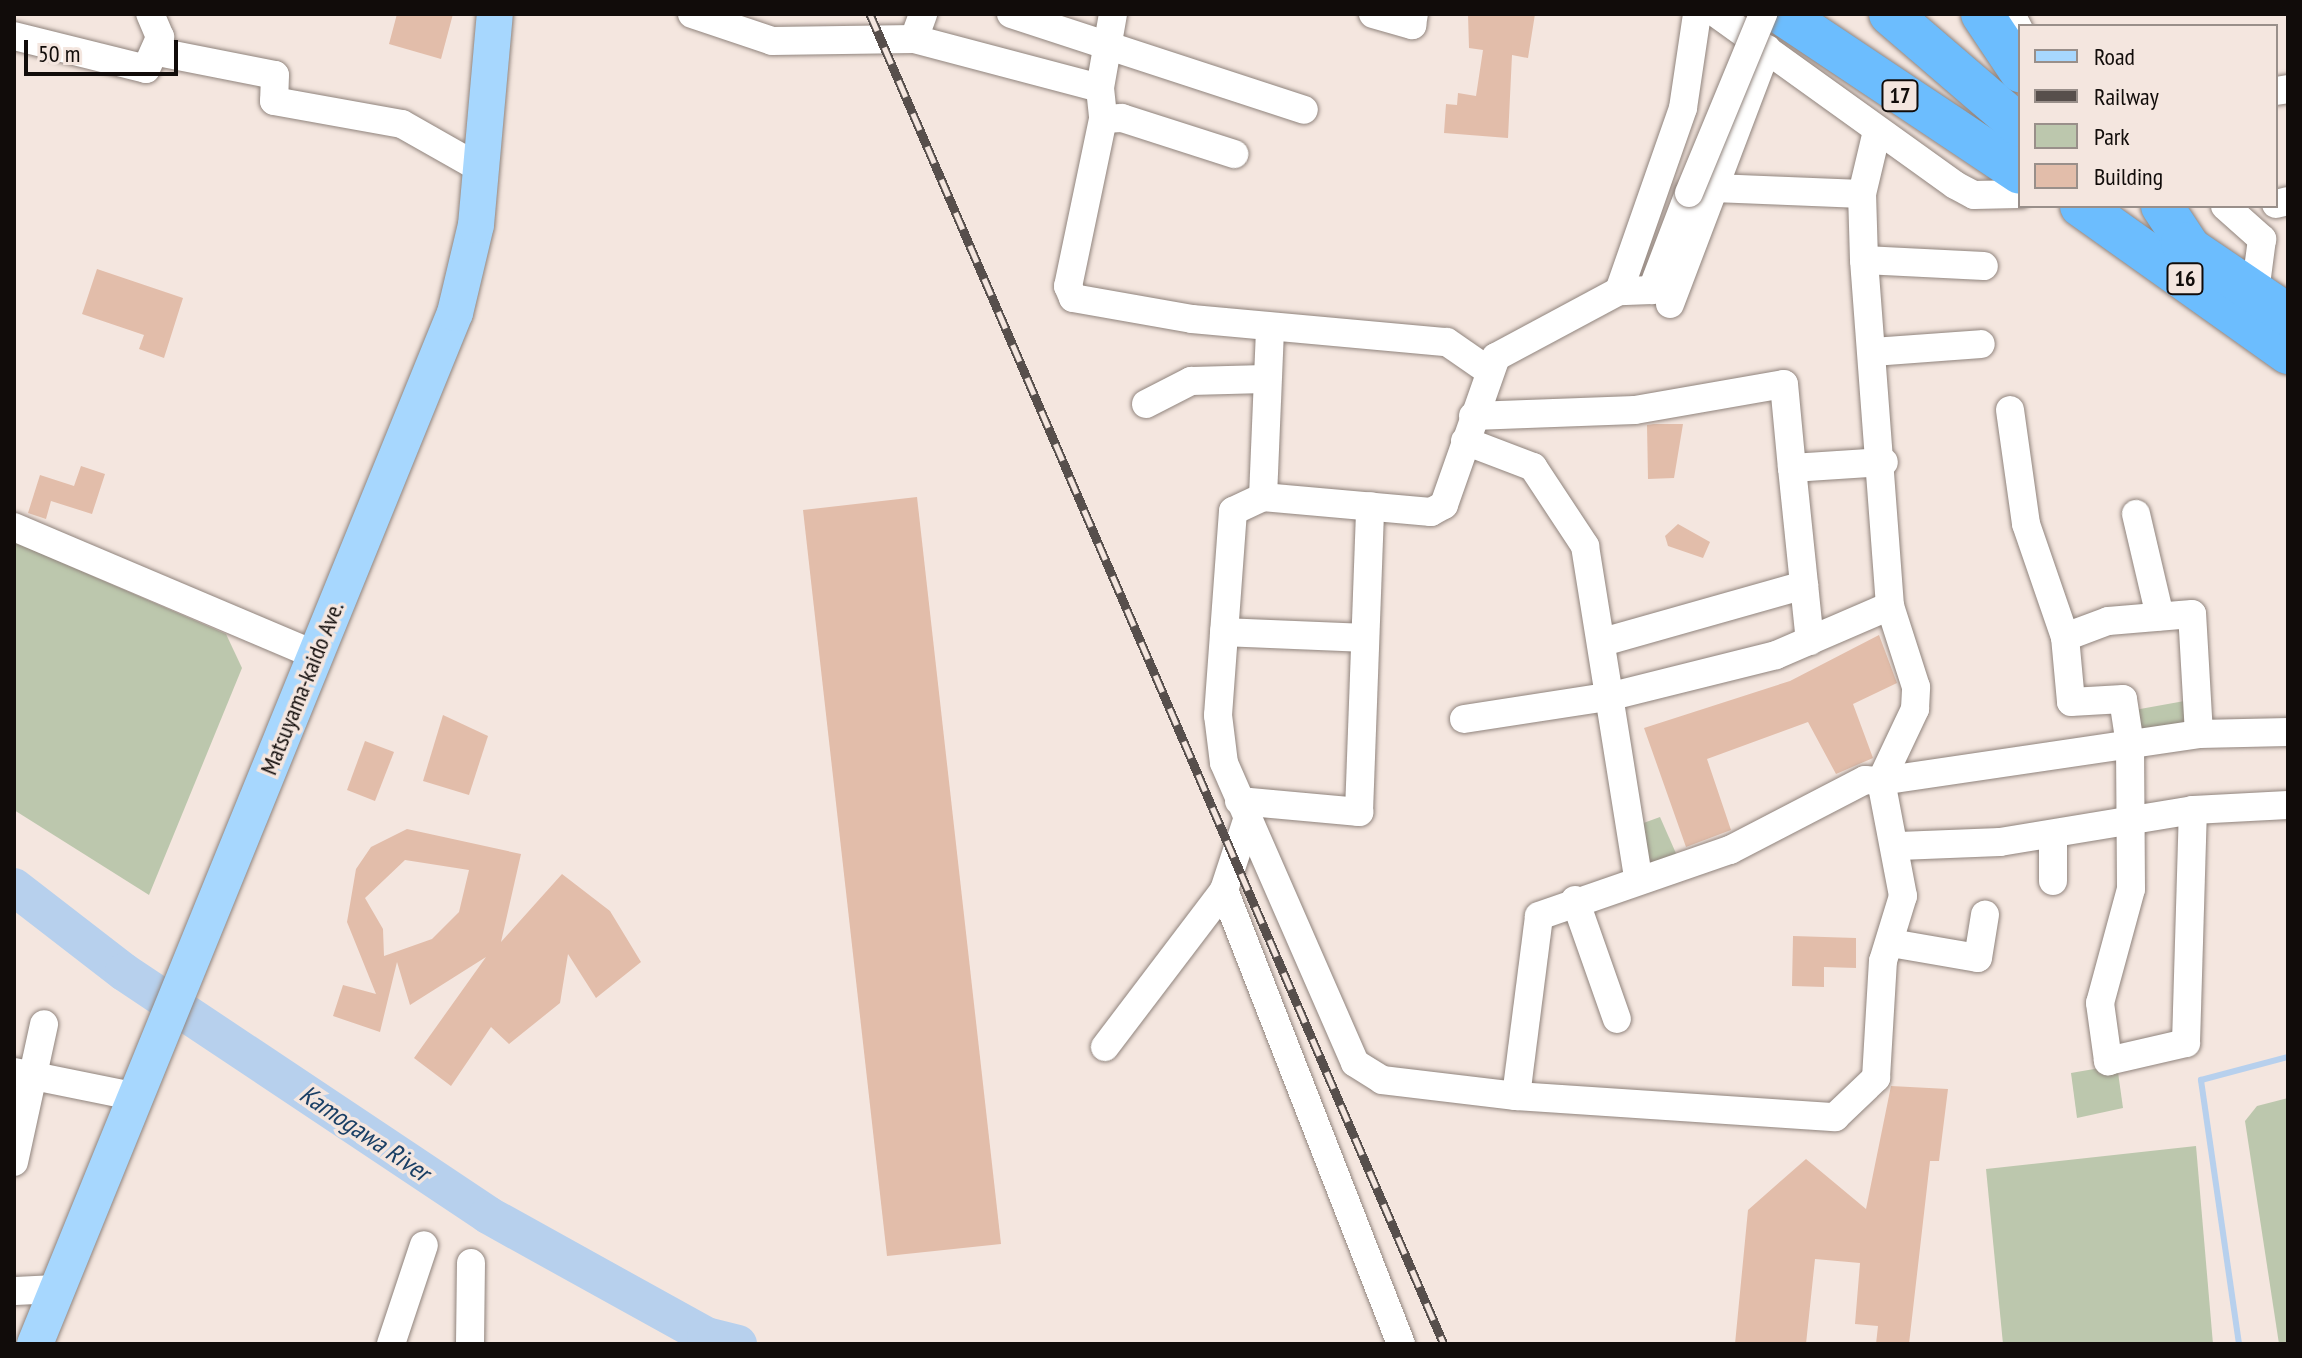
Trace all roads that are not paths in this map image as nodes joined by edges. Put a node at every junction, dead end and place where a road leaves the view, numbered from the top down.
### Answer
1 (150, 14) edge
2 (495, 14) edge
3 (692, 14) edge
4 (1011, 14) edge
5 (1113, 14) edge
6 (1373, 14) edge
7 (1414, 14) edge
8 (1697, 14) edge
9 (1717, 14) edge
10 (1763, 14) edge
11 (1832, 14) edge
12 (1890, 14) edge
13 (2012, 20) edge
14 (918, 26) edge
15 (1774, 32) edge
16 (14, 36) edge
17 (1106, 47) junction
18 (158, 52) junction
19 (2018, 58) edge
20 (1100, 88) junction
21 (1304, 110) dead end
22 (1103, 119) junction
23 (2018, 124) edge
24 (1877, 131) junction
25 (1234, 154) dead end
26 (2018, 158) edge
27 (483, 170) junction
28 (2018, 172) edge
29 (1701, 190) junction
30 (1862, 194) junction
31 (2018, 194) edge
32 (2084, 208) edge
33 (2131, 208) edge
34 (2163, 208) edge
35 (2245, 210) edge
36 (2191, 250) junction
37 (1864, 260) junction
38 (1984, 266) dead end
39 (1619, 291) junction
40 (1670, 304) dead end
41 (2272, 304) edge
42 (1270, 327) junction
43 (1981, 344) dead end
44 (1873, 352) junction
45 (2288, 353) edge
46 (1489, 371) junction
47 (1265, 379) junction
48 (1146, 404) dead end
49 (2010, 410) dead end
50 (1469, 428) junction
51 (1884, 462) junction
52 (1792, 468) junction
53 (1263, 497) junction
54 (1370, 506) junction
55 (2136, 514) dead end
56 (14, 527) edge
57 (1804, 585) junction
58 (1890, 606) junction
59 (2160, 616) junction
60 (1224, 632) junction
61 (2065, 637) junction
62 (1365, 638) junction
63 (1810, 641) junction
64 (1603, 642) junction
65 (315, 655) junction
66 (1612, 696) junction
67 (1464, 719) dead end
68 (2288, 732) edge
69 (2199, 734) junction
70 (2130, 745) junction
71 (1881, 781) junction
72 (2288, 805) edge
73 (1243, 810) junction
74 (2193, 810) junction
75 (2135, 817) junction
76 (2053, 834) junction
77 (1899, 846) junction
78 (1638, 877) junction
79 (2053, 881) dead end
80 (1224, 890) junction
81 (1575, 900) junction
82 (1985, 915) dead end
83 (1891, 943) junction
84 (1617, 1019) dead end
85 (44, 1024) dead end
86 (1105, 1047) dead end
87 (25, 1074) edge
88 (1516, 1096) junction
89 (138, 1097) junction
90 (14, 1162) edge
91 (424, 1245) dead end
92 (471, 1263) dead end
93 (57, 1289) junction
94 (14, 1291) edge
95 (35, 1344) edge
96 (391, 1344) edge
97 (470, 1344) edge
98 (1401, 1344) edge

1 - 18 street
2 - 27 main road, Matsuyama-kaido Ave.
3 - 14 street
4 - 17 street
5 - 17 street
6 - 7 street
8 - 39 street
9 - 15 street
10 - 29 street, bridge
11 - 26 highway
12 - 23 highway
13 - 19 highway
14 - 20 street
15 - 24 street
15 - 28 highway, 17
15 - 29 street
16 - 18 street
17 - 20 street
17 - 21 street
18 - 27 street
20 - 22 street
22 - 25 street
22 - 42 street
24 - 30 street
24 - 31 street
27 - 65 main road, Matsuyama-kaido Ave.
29 - 30 street
29 - 39 street
29 - 40 street
30 - 37 street
32 - 45 highway, 16
33 - 36 highway, 16
34 - 36 highway
35 - 41 street
36 - 41 highway, 16
37 - 38 street
37 - 44 street
39 - 46 street
42 - 46 street
42 - 47 street
43 - 44 street
44 - 51 street
46 - 50 street
47 - 48 street
47 - 53 street
49 - 61 street
50 - 52 street
50 - 54 street
50 - 64 street
51 - 52 street
51 - 58 street
52 - 57 street
53 - 54 street
53 - 60 street
54 - 62 street
55 - 59 street
56 - 65 street
57 - 63 street
57 - 64 street
58 - 63 street
58 - 71 street
59 - 61 street
59 - 69 street
60 - 62 street
60 - 73 street
61 - 70 street
62 - 73 street
63 - 66 street
64 - 66 street
65 - 89 main road, Matsuyama-kaido Ave.
66 - 67 street
66 - 78 street
68 - 69 street
69 - 70 street
70 - 71 street
70 - 75 street
71 - 77 street
71 - 78 street
72 - 74 street
73 - 80 street
73 - 88 street
74 - 75 street
74 - 75 street
75 - 76 street
76 - 77 street
76 - 79 street
77 - 83 street
78 - 81 street
80 - 86 street
80 - 98 street
81 - 84 street
81 - 88 street
82 - 83 street
83 - 88 street
85 - 87 street
87 - 89 street
87 - 90 street
89 - 93 main road, Matsuyama-kaido Ave.
91 - 96 street
92 - 97 street
93 - 94 street
93 - 95 main road, Matsuyama-kaido Ave.

